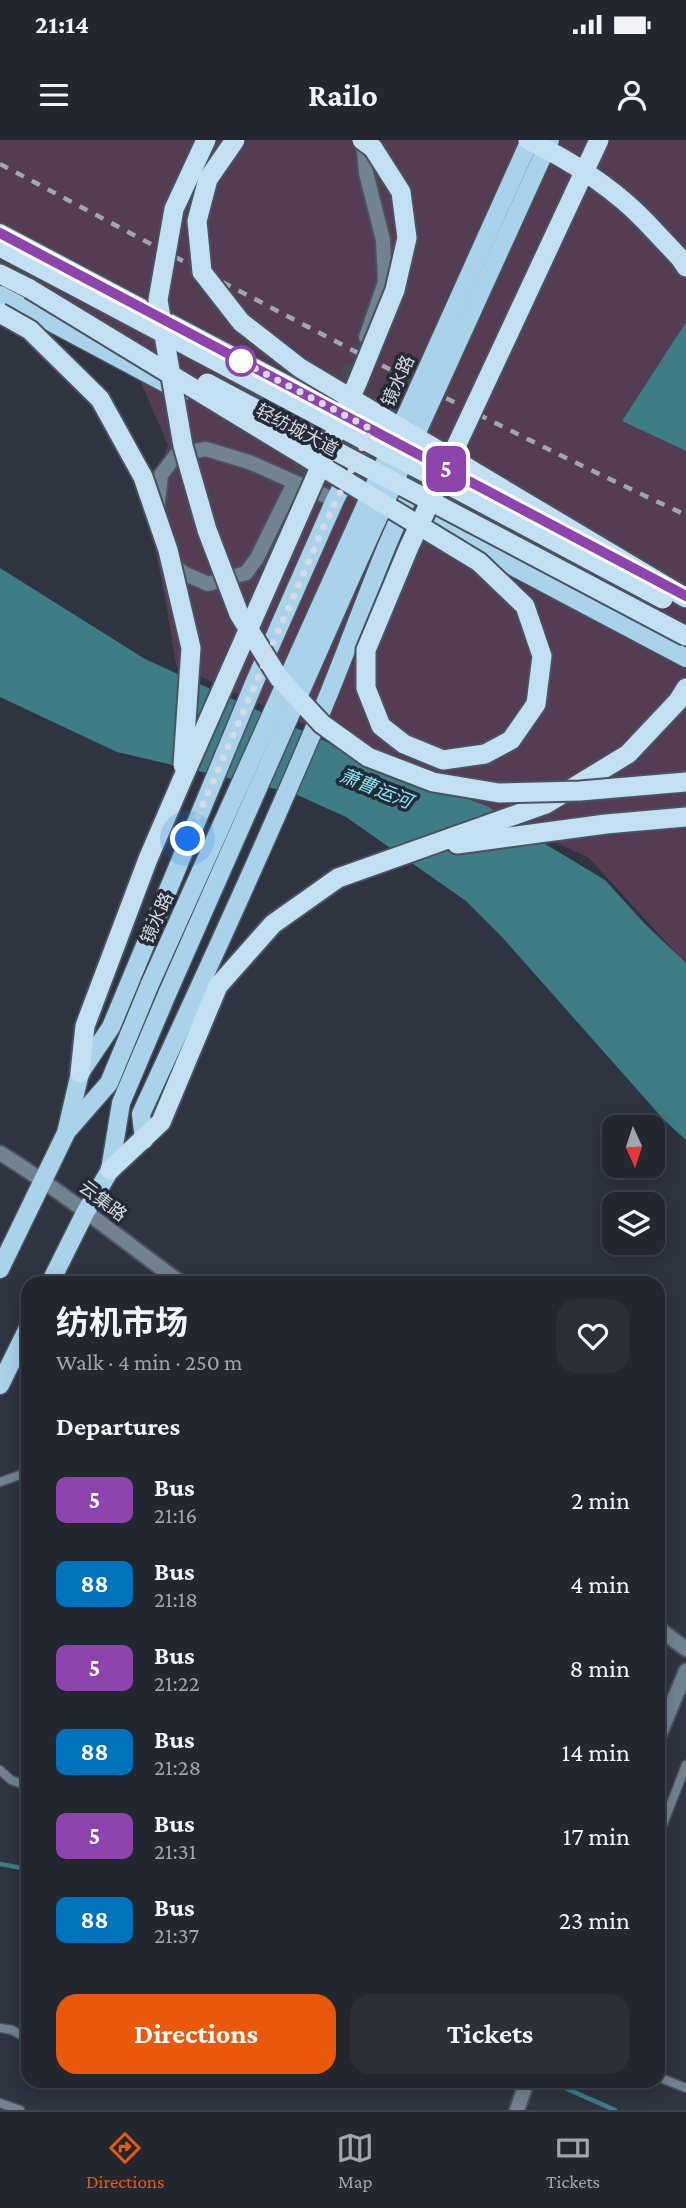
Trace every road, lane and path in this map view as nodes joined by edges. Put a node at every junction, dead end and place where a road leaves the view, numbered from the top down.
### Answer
1 (206, 140) edge
2 (235, 140) edge
3 (363, 140) edge
4 (529, 140) edge
5 (550, 140) edge
6 (599, 140) edge
7 (0, 233) edge
8 (0, 247) edge
9 (686, 267) edge
10 (0, 274) edge
11 (30, 289) junction
12 (0, 295) edge
13 (0, 313) edge
14 (366, 337) tunnel mouth
15 (371, 429) junction
16 (427, 458) junction
17 (345, 479) junction
18 (290, 491) tunnel mouth
19 (335, 500) junction
20 (402, 507) junction
21 (686, 597) edge
22 (686, 611) edge
23 (686, 636) edge
24 (686, 658) edge
25 (686, 688) edge
26 (182, 780) junction
27 (686, 782) edge
28 (686, 817) edge
29 (418, 850) junction
30 (80, 1073) junction
31 (66, 1133) junction
32 (144, 1140) junction
33 (0, 1153) edge
34 (110, 1170) junction
35 (43, 1180) junction
36 (85, 1213) junction
37 (0, 1269) edge
38 (54, 1276) edge
39 (171, 1276) edge
40 (21, 1342) edge
41 (0, 1385) edge
42 (21, 1474) edge
43 (0, 1482) edge
44 (665, 1633) edge
45 (686, 1649) edge
46 (686, 1671) edge
47 (665, 1721) edge
48 (686, 1765) edge
49 (0, 1770) edge
50 (21, 1784) edge
51 (665, 1819) edge
52 (0, 2028) edge
53 (21, 2035) edge
54 (665, 2080) edge
55 (525, 2088) edge
56 (686, 2088) edge
57 (0, 2103) edge
58 (20, 2110) edge
59 (517, 2110) edge

1 - 27 highway, bridge
2 - 21 highway, bridge
3 - 14 street
3 - 26 highway, bridge
4 - 9 highway, bridge
4 - 31 main road, 镜水路, bridge
5 - 34 main road, bridge
6 - 11 highway, bridge
7 - 15 main road, 轻纺城大道
8 - 22 highway, bridge
10 - 11 highway
11 - 23 highway, bridge
12 - 17 main road, 轻纺城大道
13 - 26 highway, bridge
15 - 16 main road, 轻纺城大道
15 - 17 main road
16 - 20 main road
16 - 21 main road, 轻纺城大道
17 - 19 main road
17 - 20 main road, 轻纺城大道
18 - 19 street
19 - 30 main road
20 - 24 main road, 轻纺城大道
20 - 32 main road
25 - 29 highway, bridge
26 - 30 highway
28 - 29 highway
29 - 32 highway
30 - 31 main road
31 - 35 main road
32 - 34 highway
33 - 35 street, 云集路
34 - 36 main road
35 - 36 street, 云集路
35 - 37 main road
36 - 38 main road
36 - 39 street, 云集路
40 - 41 main road
42 - 43 lane
44 - 45 street
46 - 47 street
48 - 51 lane
49 - 50 lane
52 - 53 lane
54 - 56 lane
55 - 59 street
57 - 58 lane

